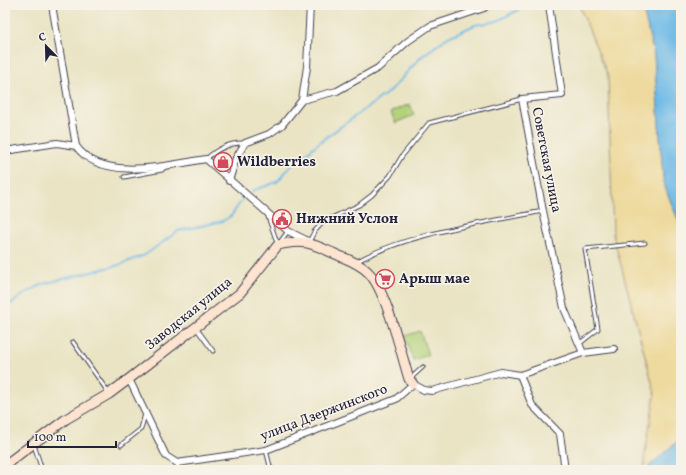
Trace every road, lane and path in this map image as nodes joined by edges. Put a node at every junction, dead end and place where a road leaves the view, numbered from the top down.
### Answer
1 (52, 5) edge
2 (310, 5) edge
3 (549, 5) edge
4 (484, 8) dead end
5 (522, 99) junction
6 (302, 100) junction
7 (245, 143) junction
8 (76, 146) junction
9 (5, 151) edge
10 (206, 159) junction
11 (167, 165) junction
12 (124, 177) dead end
13 (229, 180) junction
14 (543, 211) junction
15 (266, 212) junction
16 (288, 231) junction
17 (309, 242) junction
18 (645, 243) dead end
19 (278, 245) junction
20 (355, 262) junction
21 (195, 328) junction
22 (73, 342) dead end
23 (579, 344) junction
24 (614, 349) dead end
25 (213, 351) dead end
26 (583, 353) junction
27 (423, 367) dead end
28 (520, 374) junction
29 (129, 380) junction
30 (411, 382) junction
31 (109, 394) junction
32 (145, 414) junction
33 (33, 443) junction
34 (121, 445) dead end
35 (266, 450) junction
36 (177, 462) junction
37 (5, 465) edge
38 (42, 470) edge
39 (178, 470) edge
40 (271, 470) edge
41 (565, 470) edge

1 - 8 street
2 - 6 street
3 - 5 street, Советская улица
4 - 6 street
5 - 14 street, Советская улица
5 - 17 lane
6 - 7 street
7 - 10 lane
7 - 13 street
8 - 9 street
8 - 11 street
10 - 11 street
10 - 13 street
11 - 12 lane
13 - 15 street
14 - 20 lane
14 - 23 street, Советская улица
15 - 16 street
15 - 19 lane
16 - 17 street
16 - 19 lane
17 - 19 street
17 - 20 street
18 - 23 lane
19 - 21 street, Заводская улица
20 - 30 street
21 - 25 lane
21 - 29 street, Заводская улица
22 - 31 lane
23 - 26 street, Советская улица
24 - 26 street
26 - 28 street
27 - 30 lane
28 - 30 street
28 - 41 street
29 - 31 street, Заводская улица
29 - 32 street
30 - 35 street, улица Дзержинского
31 - 33 street, Заводская улица
32 - 34 lane
32 - 36 street
33 - 37 street, Заводская улица
33 - 38 lane
35 - 36 street, улица Дзержинского
35 - 40 lane
36 - 39 lane

